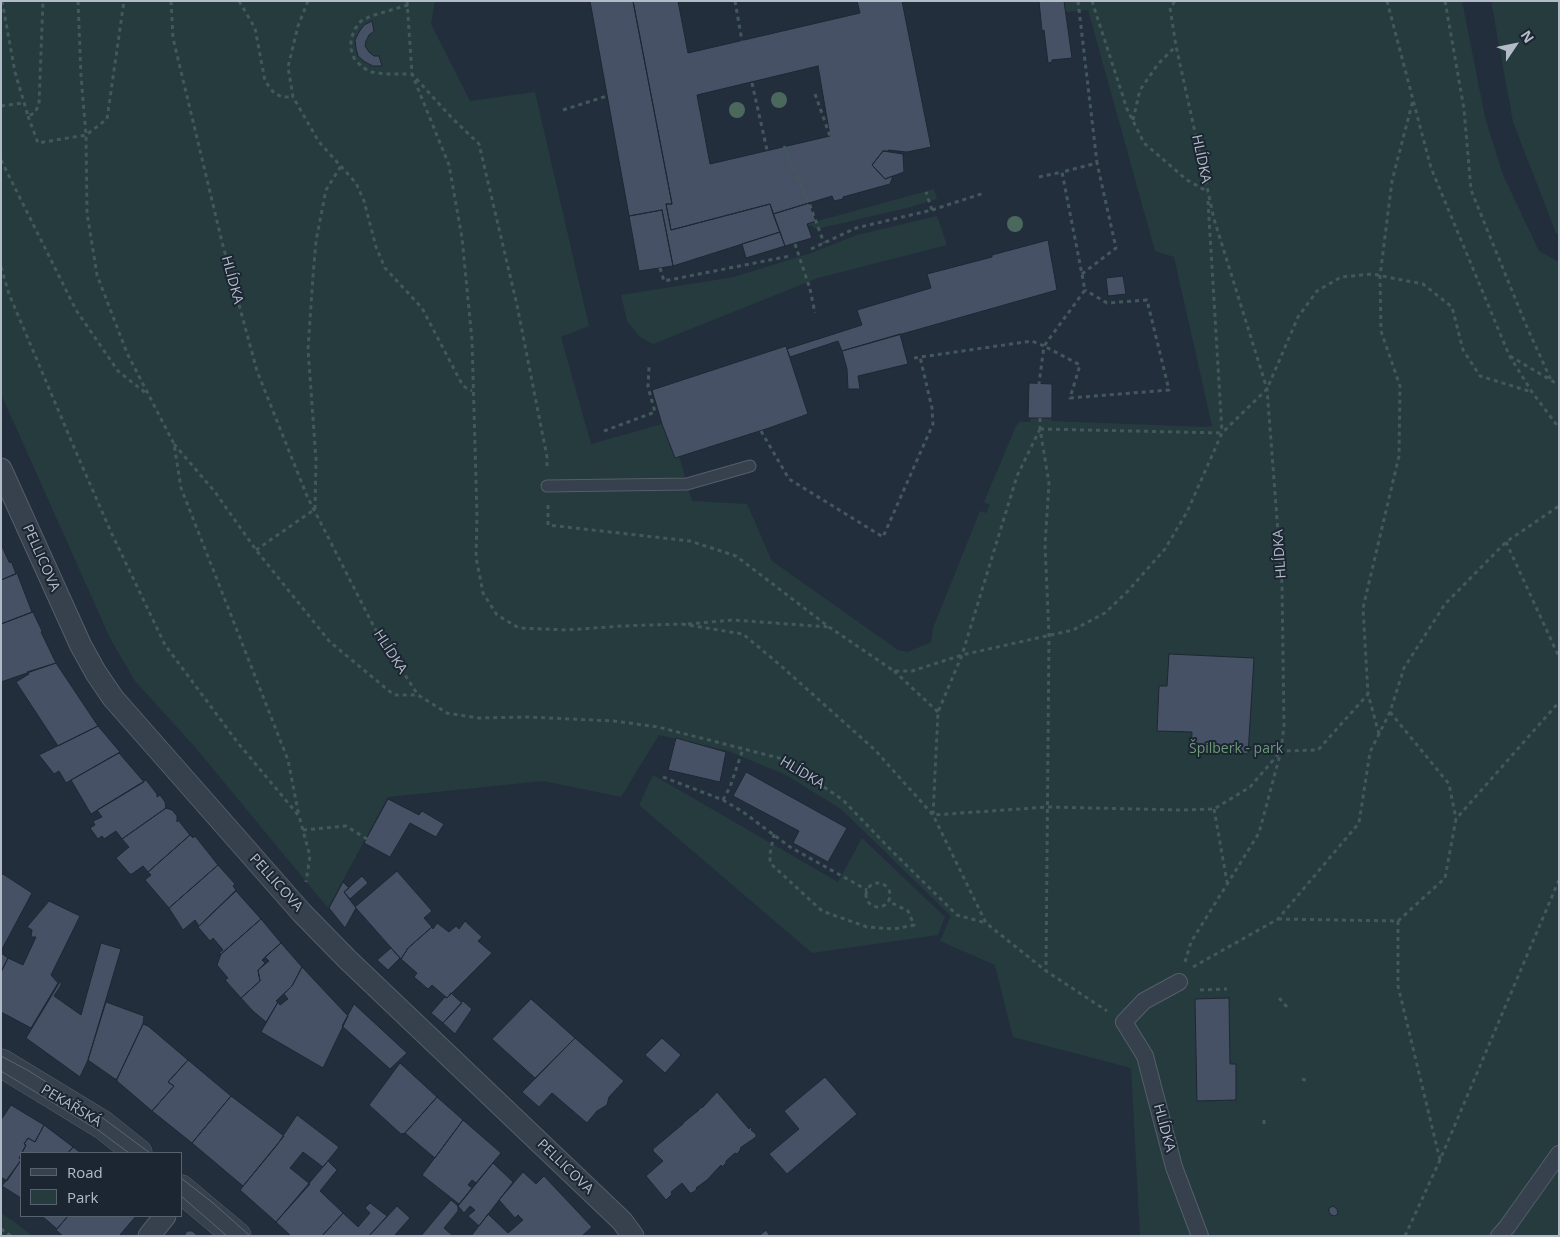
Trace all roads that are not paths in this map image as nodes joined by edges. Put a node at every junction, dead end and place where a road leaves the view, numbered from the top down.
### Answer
1 (750, 466) dead end
2 (1, 469) edge
3 (548, 486) road end
4 (1179, 982) road end
5 (1, 1063) edge
6 (137, 1152) edge
7 (1559, 1154) edge
8 (182, 1192) edge
9 (164, 1217) edge
10 (149, 1236) edge
11 (236, 1236) edge
12 (633, 1236) edge
13 (1200, 1236) edge
14 (1499, 1236) edge

1 - 3 lane
2 - 12 street, PELLICOVA
4 - 13 street, HLÍDKA
5 - 6 street, PEKAŘSKÁ
7 - 14 street
8 - 11 street
9 - 10 street

